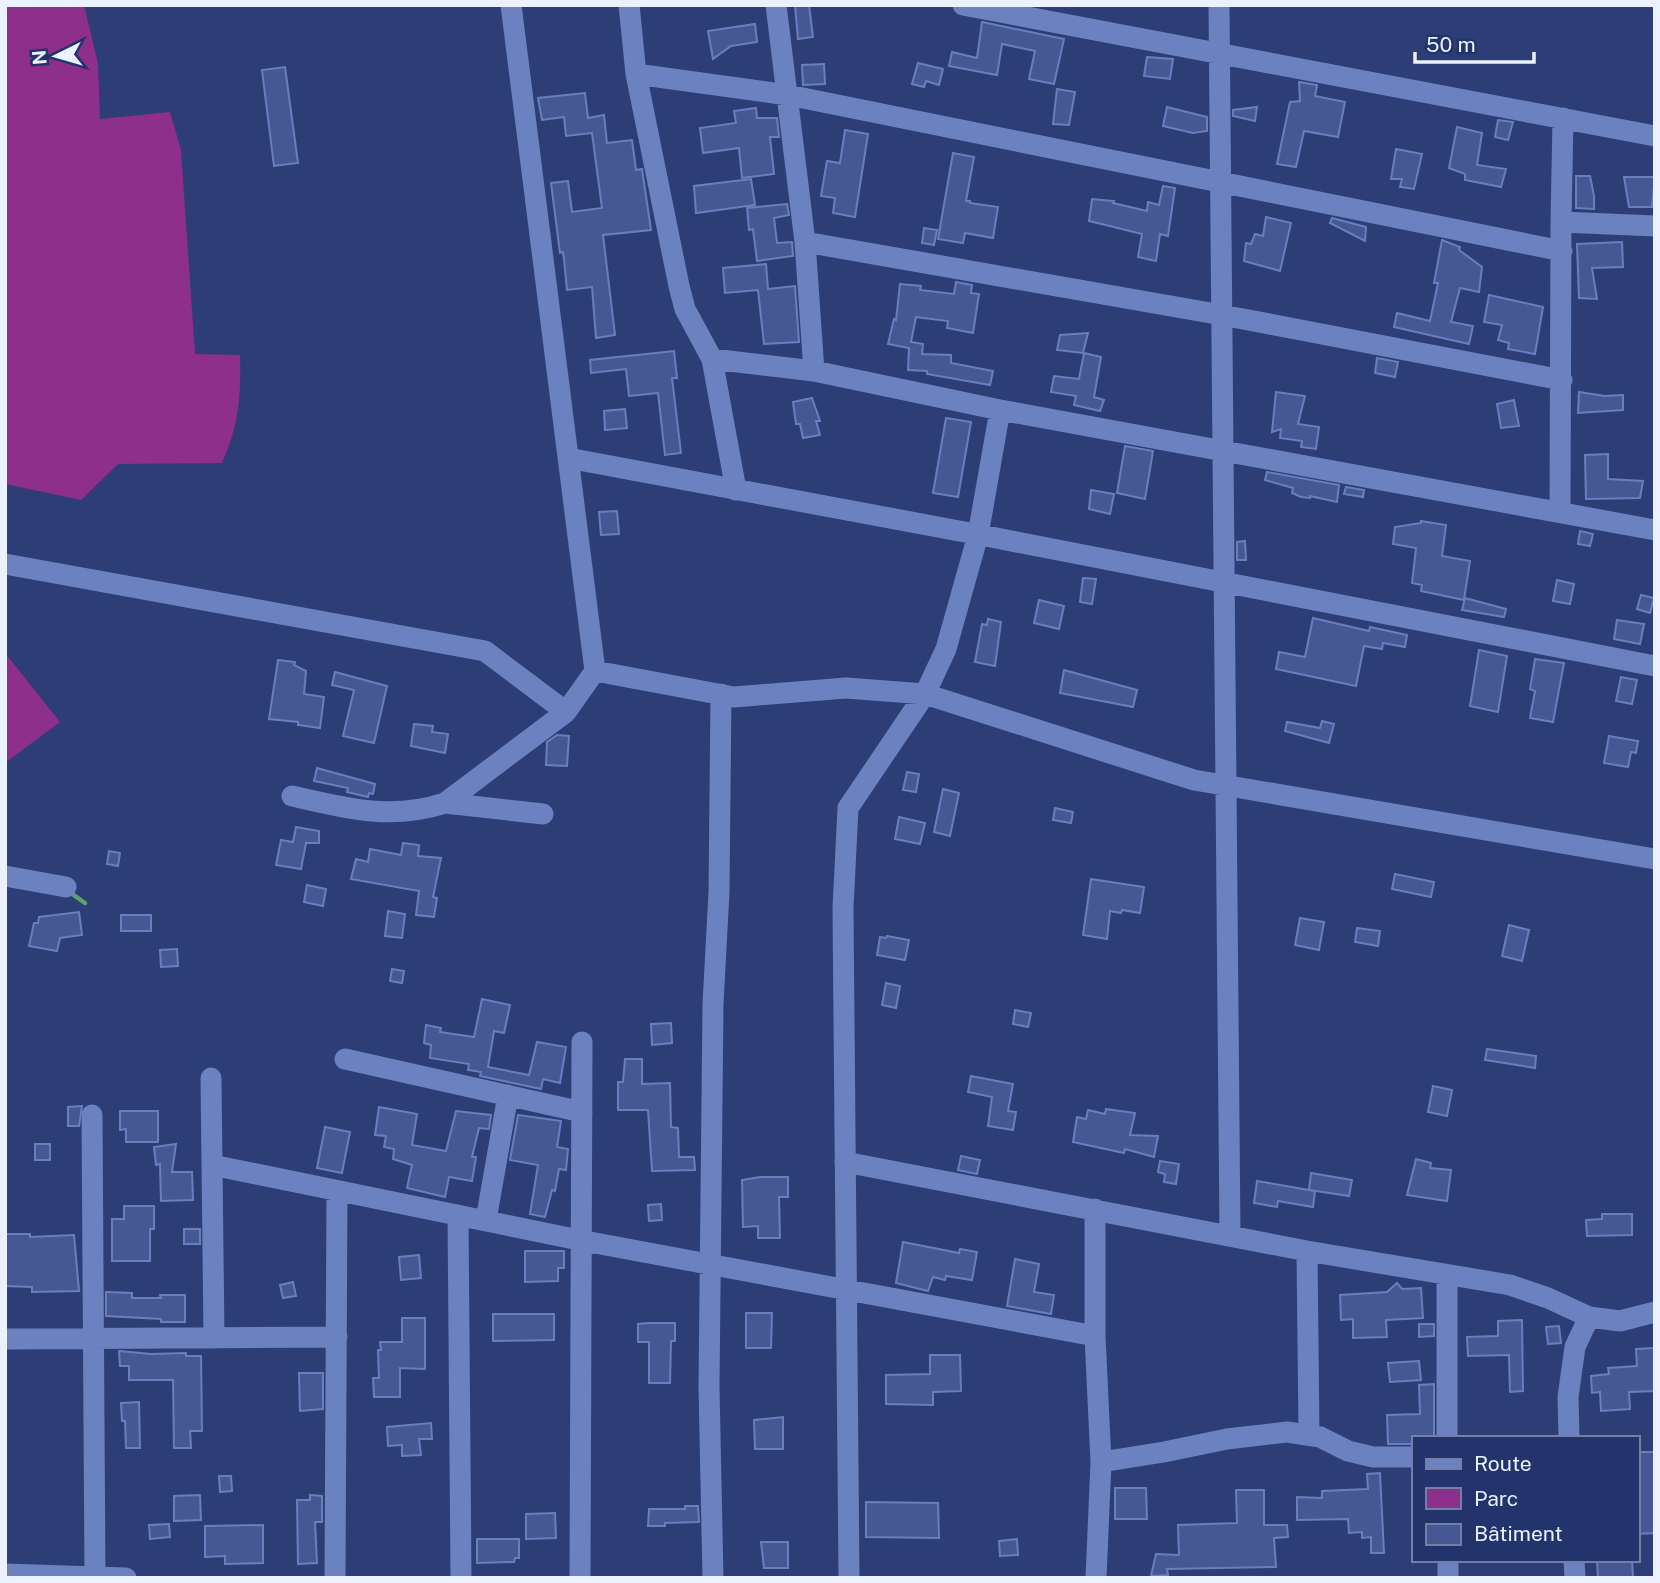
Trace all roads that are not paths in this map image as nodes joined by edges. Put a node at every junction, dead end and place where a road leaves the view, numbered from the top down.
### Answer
1 (512, 5) edge
2 (629, 5) edge
3 (776, 5) edge
4 (963, 5) edge
5 (1219, 5) edge
6 (1220, 52) junction
7 (636, 74) junction
8 (788, 95) junction
9 (1563, 118) junction
10 (1655, 136) edge
11 (1221, 182) junction
12 (1560, 222) junction
13 (1655, 226) edge
14 (805, 242) junction
15 (1562, 251) junction
16 (1222, 315) junction
17 (712, 359) junction
18 (814, 371) junction
19 (1562, 380) junction
20 (1000, 410) junction
21 (1223, 452) junction
22 (568, 458) junction
23 (736, 490) junction
24 (1560, 512) junction
25 (1655, 530) edge
26 (978, 535) junction
27 (5, 564) edge
28 (1224, 583) junction
29 (1655, 666) edge
30 (595, 671) junction
31 (721, 694) junction
32 (925, 694) junction
33 (566, 712) junction
34 (1226, 786) junction
35 (292, 796) dead end
36 (445, 803) junction
37 (543, 814) dead end
38 (1655, 859) edge
39 (5, 876) edge
40 (66, 887) dead end
41 (582, 1042) dead end
42 (345, 1059) dead end
43 (211, 1078) dead end
44 (508, 1096) junction
45 (582, 1112) junction
46 (92, 1115) dead end
47 (845, 1161) junction
48 (212, 1165) junction
49 (337, 1191) junction
50 (1095, 1209) junction
51 (458, 1215) junction
52 (486, 1220) junction
53 (1230, 1235) junction
54 (579, 1240) junction
55 (1307, 1251) junction
56 (711, 1265) junction
57 (1447, 1275) junction
58 (846, 1290) junction
59 (1655, 1312) edge
60 (1590, 1317) junction
61 (1095, 1336) junction
62 (337, 1337) junction
63 (94, 1338) junction
64 (214, 1338) junction
65 (5, 1339) edge
66 (1309, 1435) junction
67 (1447, 1436) edge
68 (1569, 1436) edge
69 (1412, 1457) edge
70 (1101, 1462) junction
71 (5, 1574) edge
72 (95, 1577) edge
73 (125, 1578) edge
74 (335, 1578) edge
75 (461, 1578) edge
76 (580, 1578) edge
77 (713, 1578) edge
78 (849, 1578) edge
79 (1096, 1578) edge

1 - 22 street
2 - 7 street
3 - 8 street
4 - 6 street
5 - 6 street
6 - 9 street
6 - 11 street
7 - 8 street
7 - 17 street
8 - 11 street
8 - 14 street
9 - 10 street
9 - 12 street
11 - 15 street
11 - 16 street
12 - 13 street
12 - 15 street
14 - 16 street
14 - 18 street
15 - 19 street
16 - 19 street
16 - 21 street
17 - 18 street
17 - 23 street
18 - 20 street
19 - 24 street
20 - 21 street
20 - 26 street
21 - 24 street
21 - 28 street
22 - 23 street
22 - 30 street
23 - 26 street
24 - 25 street
26 - 28 street
26 - 32 street
27 - 33 street
28 - 29 street
28 - 34 street
30 - 31 street
30 - 33 street
31 - 32 street
31 - 56 street
32 - 34 street
32 - 47 street
33 - 36 street
34 - 38 street
34 - 53 street
35 - 36 street
36 - 37 street
39 - 40 street
41 - 45 street
42 - 44 street
43 - 48 street
44 - 45 street
44 - 52 street
45 - 54 street
46 - 63 street
47 - 50 street
47 - 58 street
48 - 49 street
48 - 64 street
49 - 51 street
49 - 62 street
50 - 53 street
50 - 61 street
51 - 52 street
51 - 75 street
52 - 54 street
53 - 55 street
54 - 56 street
54 - 76 street
55 - 57 street
55 - 66 street
56 - 58 street
56 - 77 street
57 - 60 street
57 - 67 street
58 - 61 street
58 - 78 street
59 - 60 street
60 - 68 street
61 - 70 street
62 - 64 street
62 - 74 street
63 - 64 street
63 - 65 street
63 - 72 street
66 - 69 street
66 - 70 street
70 - 79 street
71 - 72 street
72 - 73 street

